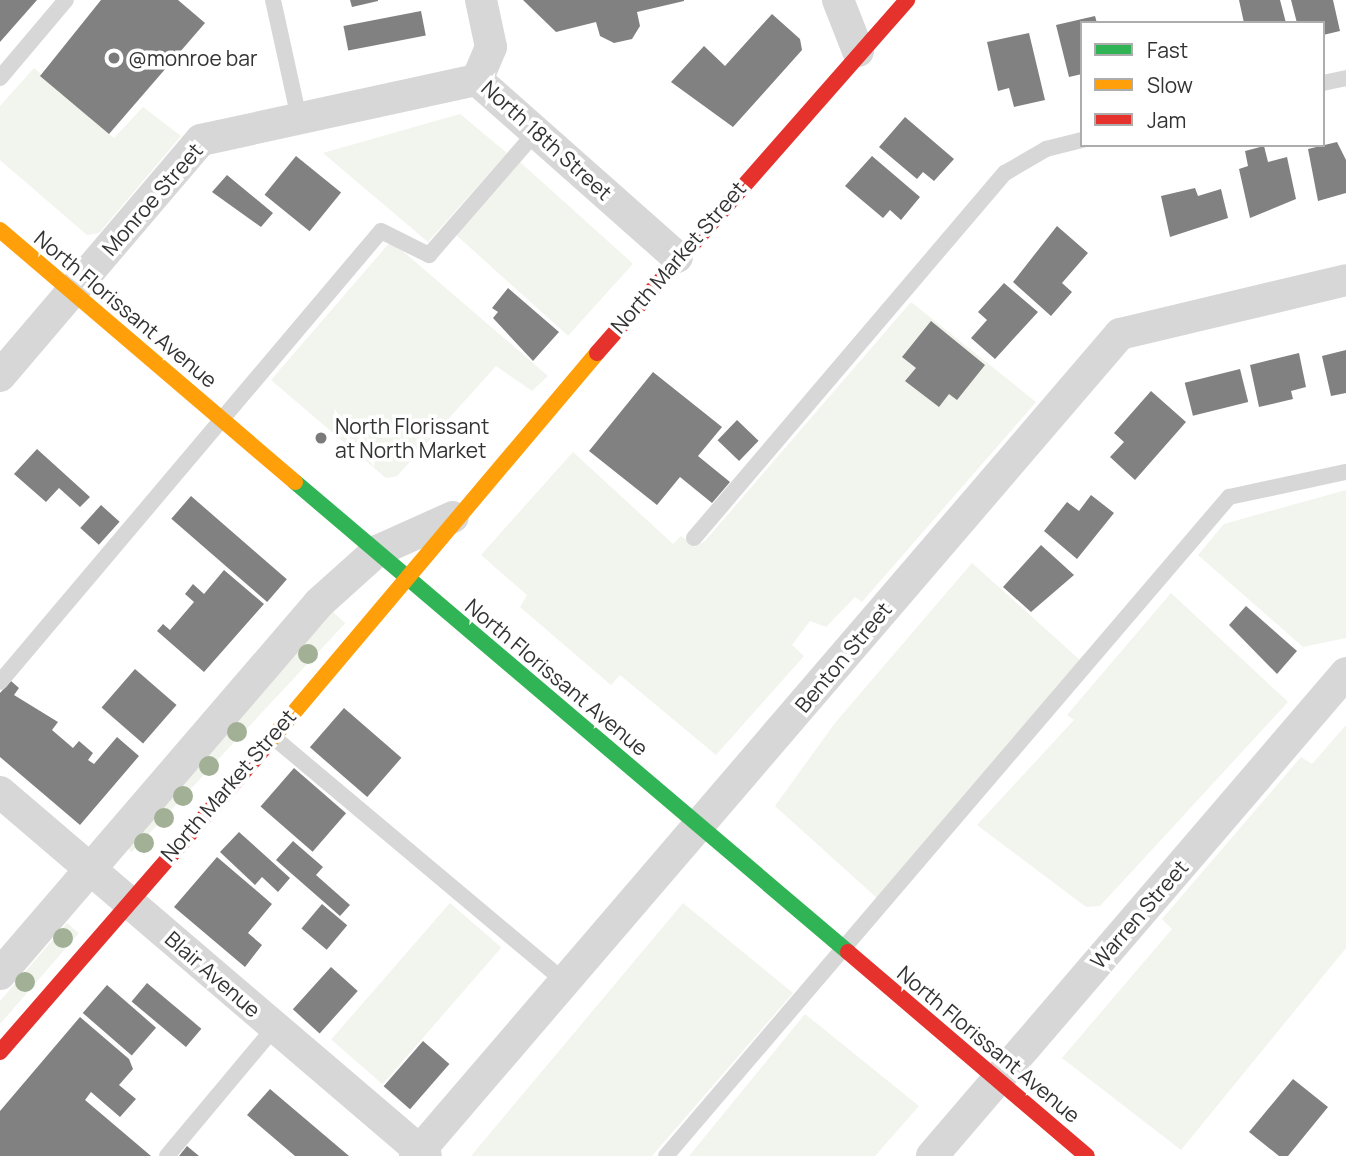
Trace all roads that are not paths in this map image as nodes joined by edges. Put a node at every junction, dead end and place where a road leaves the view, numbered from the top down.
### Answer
1 (66, 0) edge
2 (273, 0) edge
3 (481, 0) edge
4 (838, 0) edge
5 (907, 0) edge
6 (858, 51) junction
7 (0, 78) edge
8 (1346, 78) edge
9 (477, 80) junction
10 (1325, 83) edge
11 (299, 118) junction
12 (536, 132) junction
13 (1080, 140) edge
14 (0, 229) edge
15 (677, 257) junction
16 (1346, 280) edge
17 (72, 291) junction
18 (0, 376) edge
19 (223, 420) junction
20 (1346, 472) edge
21 (453, 517) junction
22 (694, 538) dead end
23 (377, 551) junction
24 (410, 579) junction
25 (1346, 673) edge
26 (0, 681) edge
27 (271, 735) junction
28 (0, 792) edge
29 (700, 826) junction
30 (90, 869) junction
31 (128, 902) junction
32 (844, 949) junction
33 (0, 974) edge
34 (565, 982) junction
35 (275, 1027) junction
36 (0, 1052) edge
37 (998, 1079) junction
38 (420, 1154) edge
39 (167, 1156) edge
40 (666, 1156) edge
41 (932, 1156) edge
42 (1087, 1156) edge

1 - 7 lane
2 - 11 lane
3 - 9 street, North 18th Street
4 - 6 street
5 - 6 main road, North Market Street
6 - 15 main road, North Market Street
8 - 10 lane
9 - 11 street, Monroe Street
9 - 12 street, North 18th Street
11 - 17 street, Monroe Street
12 - 15 street, North 18th Street
12 - 19 lane
13 - 22 lane
14 - 17 main road, North Florissant Avenue
15 - 21 main road, North Market Street
16 - 29 street, Benton Street
17 - 18 street, Monroe Street
17 - 19 main road, North Florissant Avenue
19 - 23 main road, North Florissant Avenue
19 - 26 lane
20 - 32 lane
21 - 23 street, North Market Street
21 - 24 main road, North Market Street
23 - 24 main road, North Florissant Avenue
23 - 30 street, North Market Street
24 - 27 main road, North Market Street
24 - 29 main road, North Florissant Avenue
25 - 37 street, Warren Street
27 - 31 main road, North Market Street
27 - 34 lane
28 - 30 street, Blair Avenue
29 - 32 main road, North Florissant Avenue
29 - 34 street, Benton Street
30 - 31 street, Blair Avenue
30 - 33 street, North Market Street
31 - 35 street, Blair Avenue
31 - 36 main road, North Market Street
32 - 37 main road, North Florissant Avenue
32 - 40 lane
34 - 38 street, Benton Street
35 - 38 street, Blair Avenue
35 - 39 lane
37 - 41 street, Warren Street
37 - 42 main road, North Florissant Avenue

